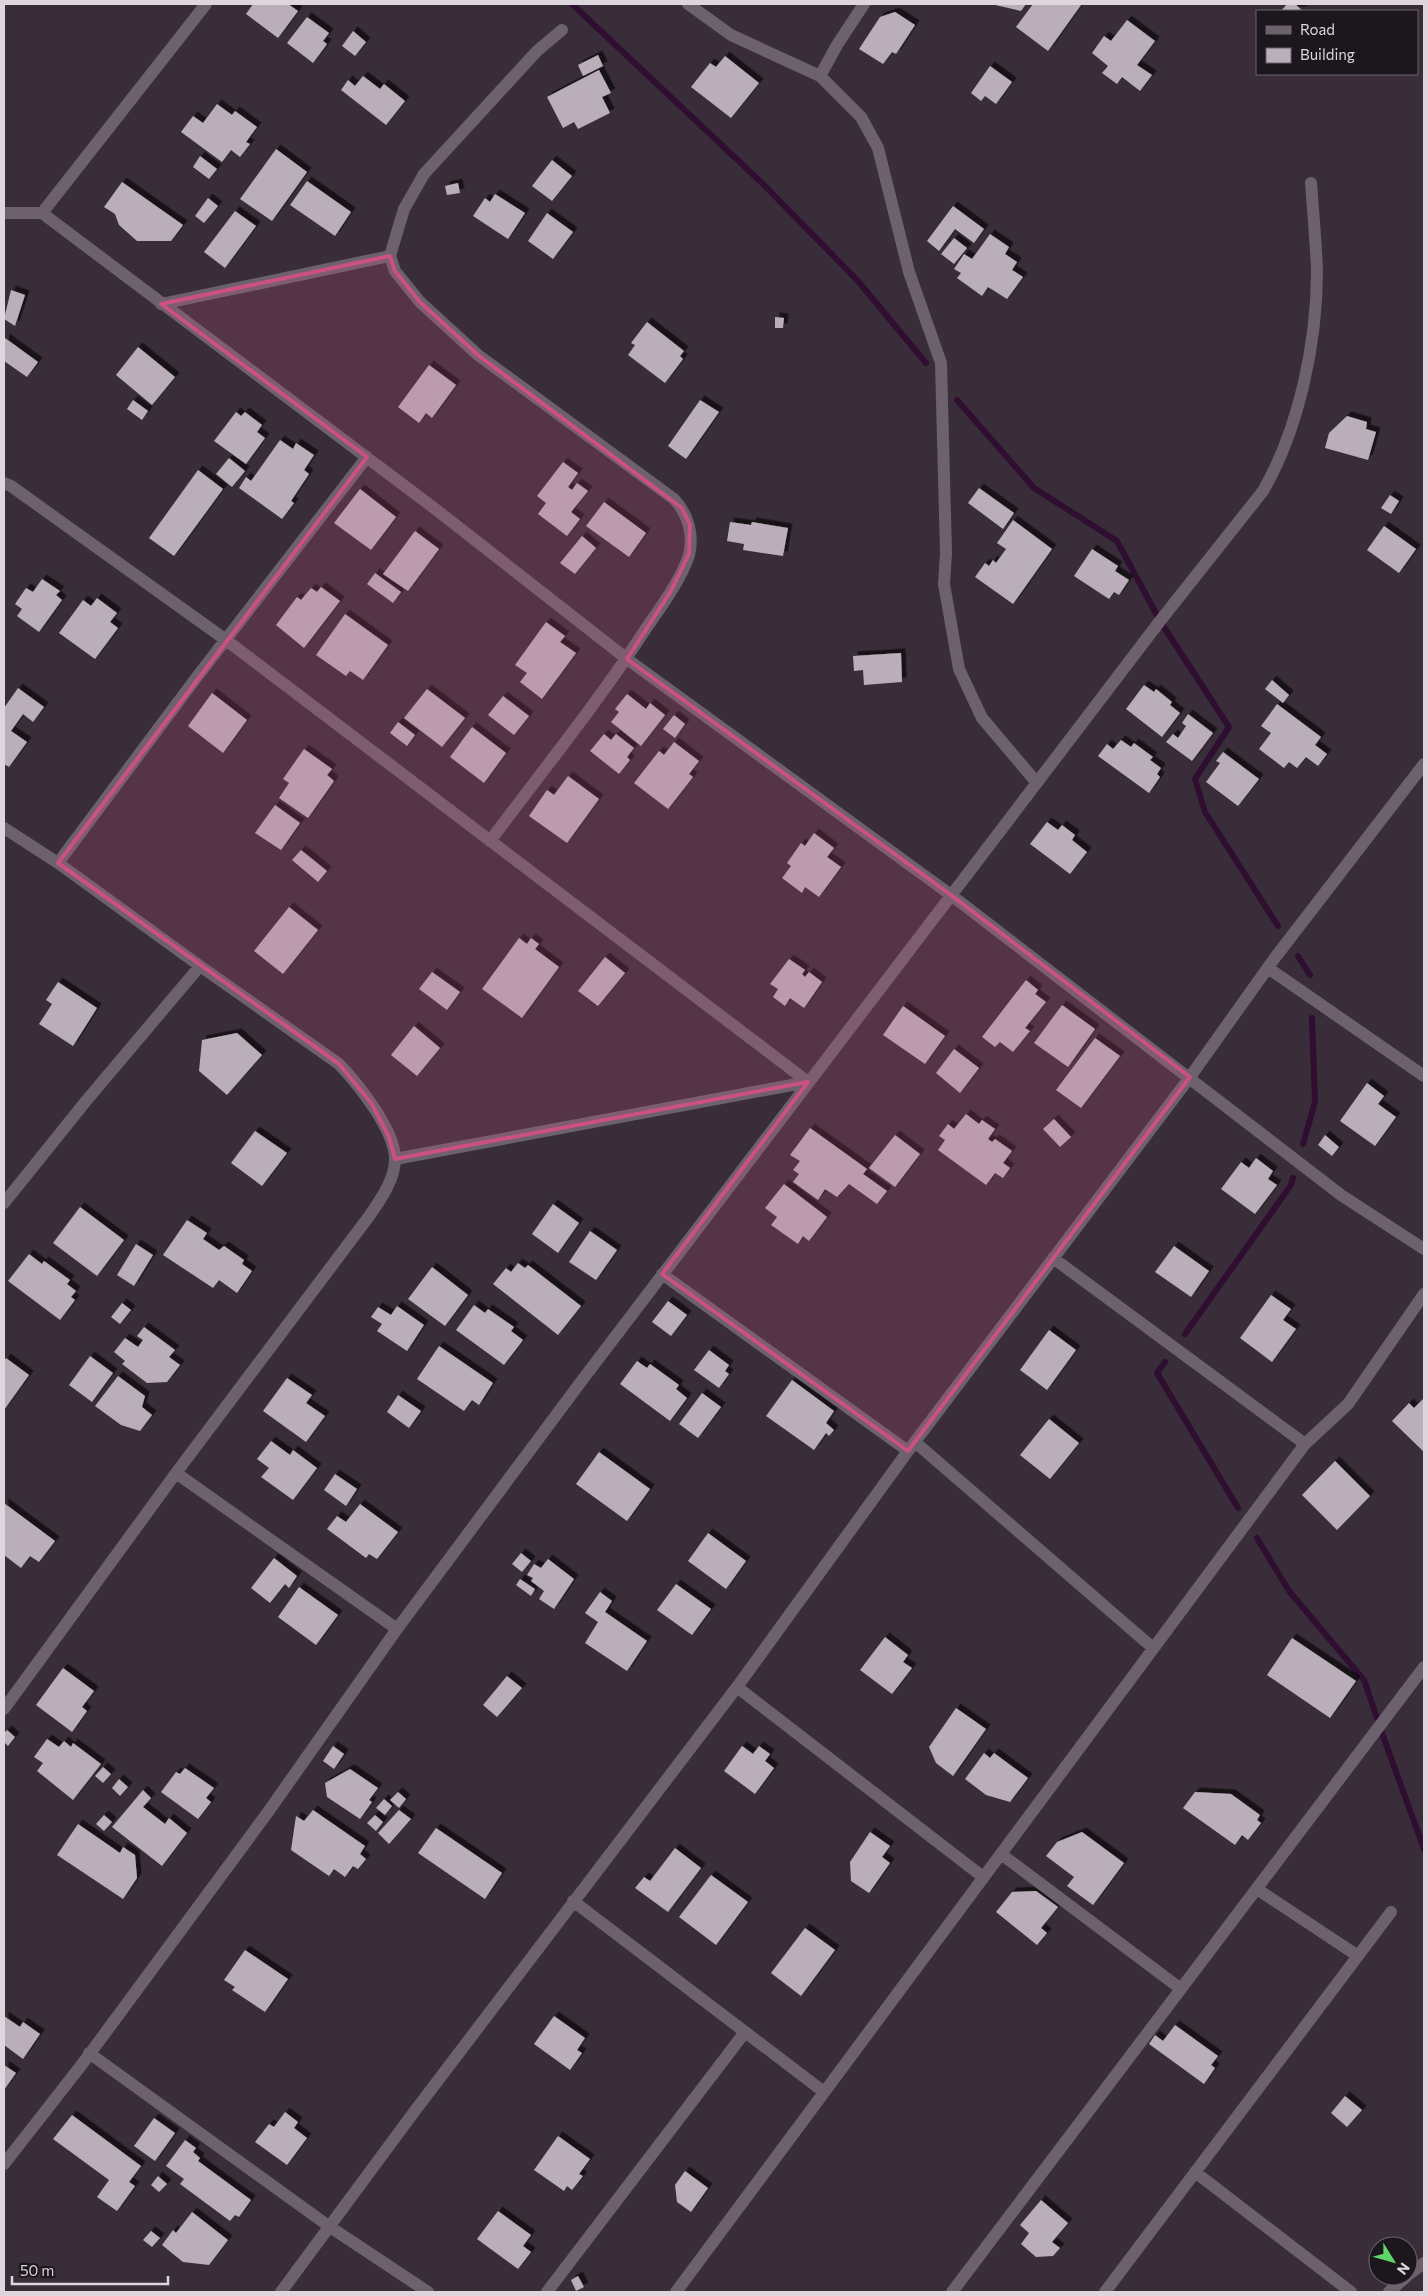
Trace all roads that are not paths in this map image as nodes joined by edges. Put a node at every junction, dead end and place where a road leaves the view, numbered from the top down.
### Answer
1 (206, 4) edge
2 (688, 4) edge
3 (864, 4) edge
4 (562, 30) dead end
5 (820, 76) junction
6 (1311, 183) dead end
7 (4, 213) edge
8 (42, 213) junction
9 (390, 256) junction
10 (161, 304) junction
11 (367, 458) junction
12 (4, 483) edge
13 (226, 640) junction
14 (627, 659) junction
15 (1424, 764) edge
16 (1037, 783) junction
17 (4, 828) edge
18 (490, 840) junction
19 (58, 863) junction
20 (951, 895) junction
21 (200, 966) junction
22 (1268, 968) junction
23 (1424, 1076) edge
24 (1190, 1077) junction
25 (808, 1082) junction
26 (395, 1159) junction
27 (4, 1203) edge
28 (1424, 1249) edge
29 (1053, 1258) junction
30 (662, 1274) junction
31 (1424, 1294) edge
32 (1305, 1444) junction
33 (912, 1447) junction
34 (176, 1472) junction
35 (397, 1629) junction
36 (1153, 1648) junction
37 (1424, 1668) edge
38 (737, 1688) junction
39 (4, 1709) edge
40 (1001, 1854) junction
41 (984, 1877) junction
42 (1257, 1889) junction
43 (573, 1901) junction
44 (1391, 1912) dead end
45 (1358, 1956) junction
46 (1181, 1989) junction
47 (745, 2032) junction
48 (89, 2053) junction
49 (824, 2092) junction
50 (4, 2164) edge
51 (1195, 2172) junction
52 (330, 2227) junction
53 (683, 2290) edge
54 (281, 2292) edge
55 (428, 2292) edge
56 (547, 2292) edge
57 (952, 2292) edge
58 (1105, 2292) edge
59 (1351, 2292) edge

1 - 8 street
2 - 5 street
3 - 5 street
4 - 9 street
5 - 16 street
6 - 16 street
7 - 8 street
8 - 10 street
9 - 10 street
9 - 14 street
10 - 11 street
11 - 13 street
11 - 14 street
12 - 13 street
13 - 18 street
13 - 19 street
14 - 18 street
14 - 20 street
15 - 22 street
16 - 20 street
17 - 19 street
18 - 25 street
19 - 21 street
20 - 24 street
20 - 25 street
21 - 26 street
21 - 27 street
22 - 23 street
22 - 24 street
24 - 28 street
24 - 29 street
25 - 26 street
25 - 30 street
26 - 34 street
29 - 32 street
29 - 33 street
30 - 33 street
30 - 35 street
31 - 32 street
32 - 36 street
33 - 36 street
33 - 38 street
34 - 35 street
34 - 39 street
35 - 48 street
36 - 40 street
37 - 42 street
38 - 41 street
38 - 43 street
40 - 41 street
40 - 46 street
41 - 49 street
42 - 45 street
42 - 46 street
43 - 47 street
43 - 52 street
44 - 45 street
45 - 51 street
46 - 57 street
47 - 49 street
47 - 56 street
48 - 50 street
48 - 52 street
49 - 53 street
51 - 58 street
51 - 59 street
52 - 54 street
52 - 55 street

